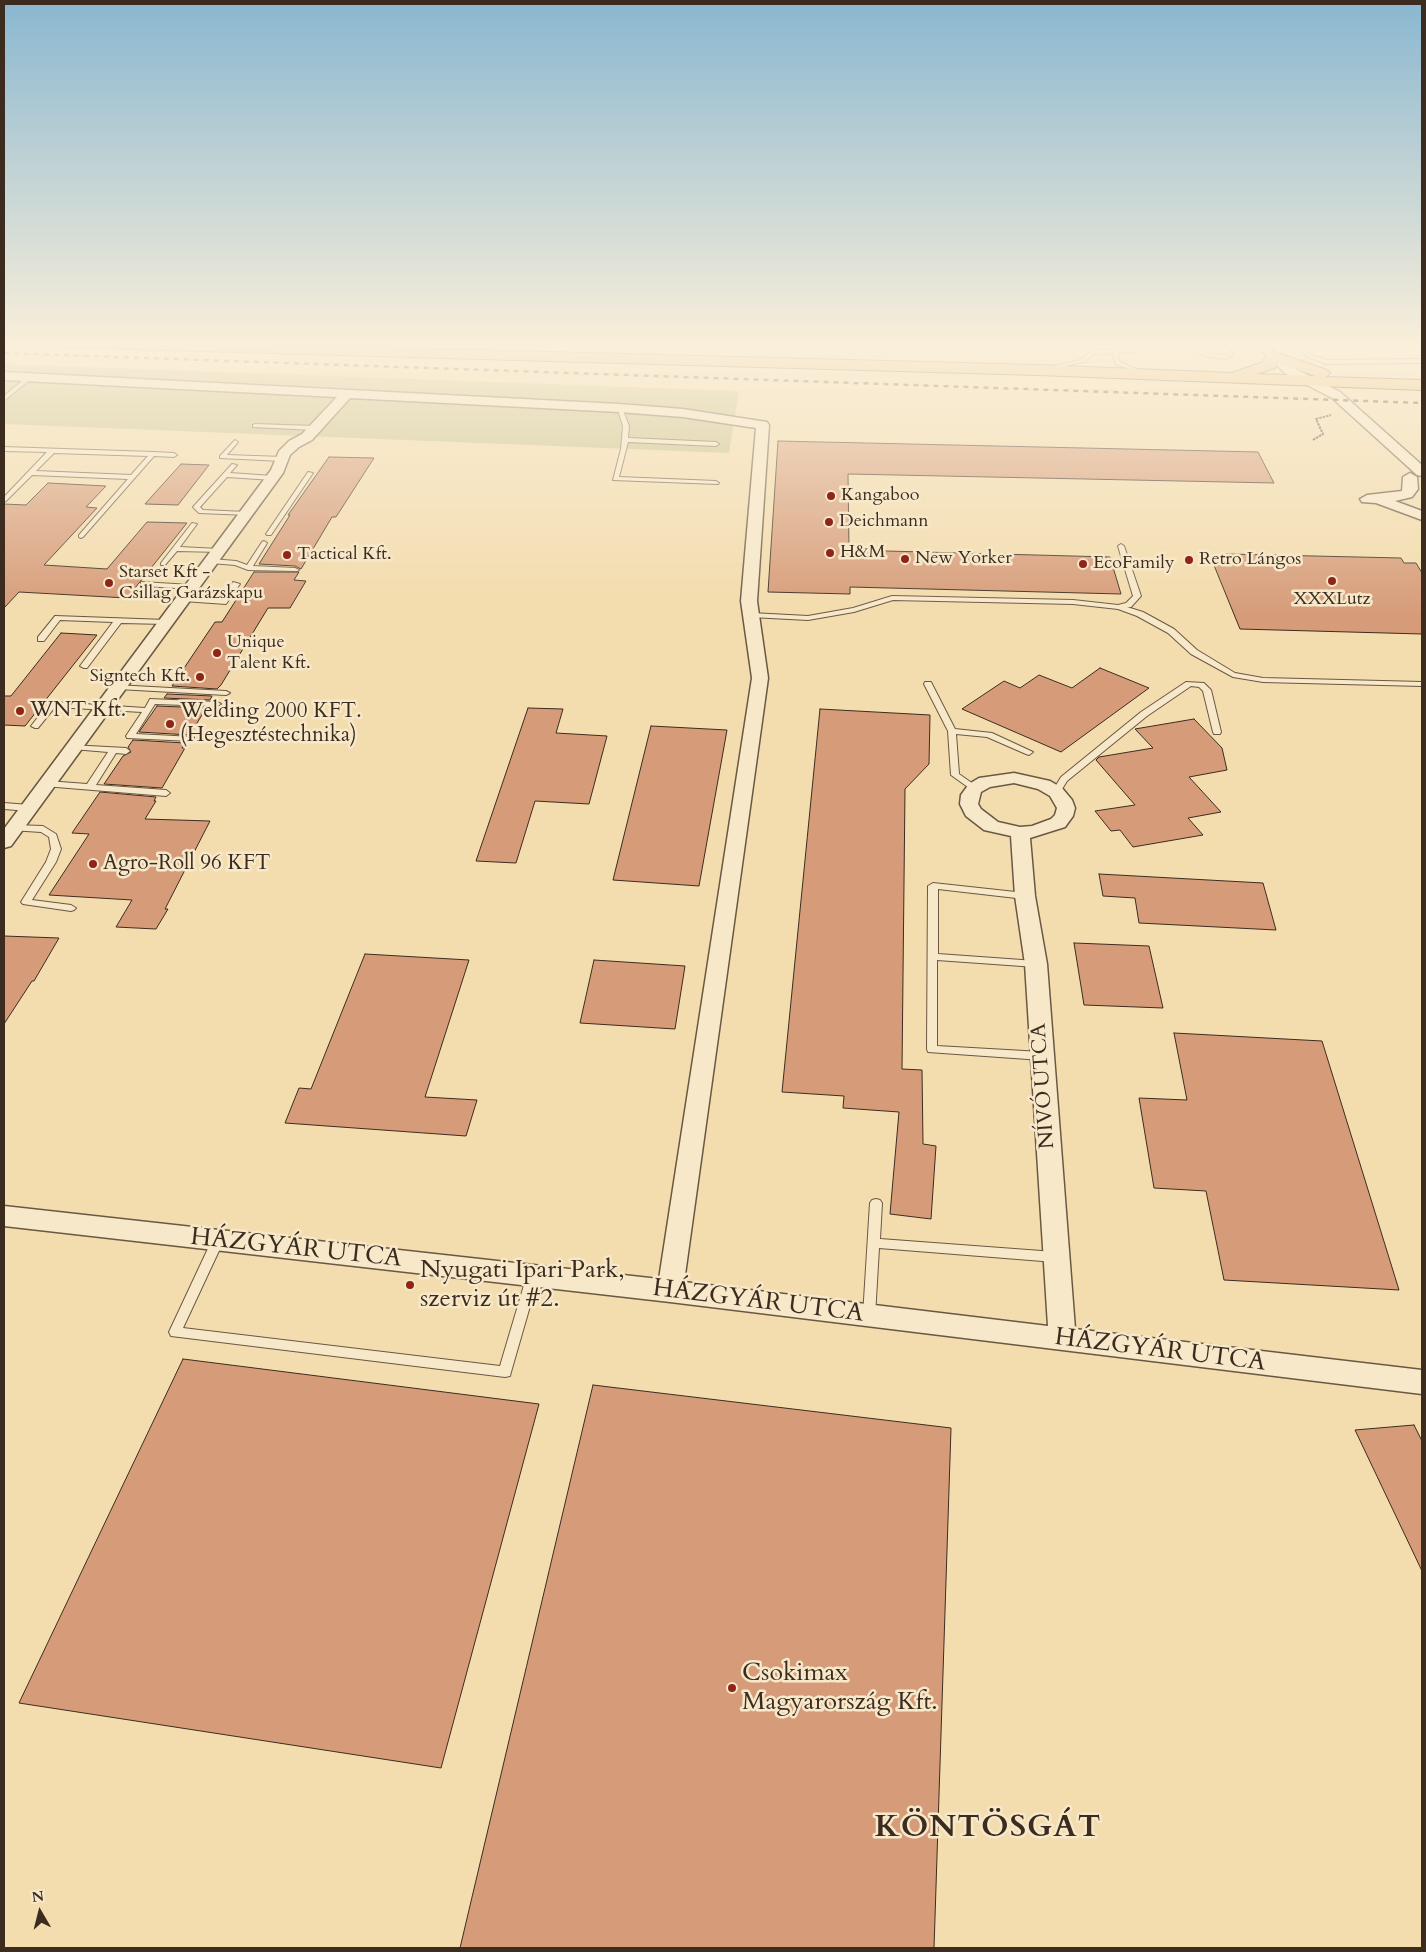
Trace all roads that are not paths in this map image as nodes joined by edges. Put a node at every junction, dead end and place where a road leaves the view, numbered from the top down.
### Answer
1 (311, 433) edge
2 (625, 433) edge
3 (762, 433) edge
4 (1365, 433) edge
5 (624, 440) junction
6 (234, 442) dead end
7 (716, 444) dead end
8 (4, 449) edge
9 (52, 451) junction
10 (153, 454) junction
11 (174, 455) dead end
12 (283, 459) junction
13 (234, 465) dead end
14 (310, 472) dead end
15 (30, 473) junction
16 (224, 475) junction
17 (1416, 475) edge
18 (133, 477) junction
19 (273, 478) junction
20 (716, 483) dead end
21 (1422, 488) edge
22 (1387, 498) junction
23 (4, 500) edge
24 (1422, 508) edge
25 (246, 514) junction
26 (1422, 516) edge
27 (194, 524) dead end
28 (269, 534) dead end
29 (81, 536) dead end
30 (264, 543) dead end
31 (1121, 546) dead end
32 (175, 549) junction
33 (215, 556) junction
34 (163, 564) dead end
35 (248, 568) junction
36 (294, 570) dead end
37 (144, 584) dead end
38 (236, 584) dead end
39 (187, 593) junction
40 (1118, 607) junction
41 (751, 615) junction
42 (119, 620) junction
43 (166, 622) junction
44 (41, 639) dead end
45 (84, 666) dead end
46 (928, 684) dead end
47 (1422, 684) edge
48 (118, 687) junction
49 (226, 693) dead end
50 (218, 704) dead end
51 (103, 707) junction
52 (146, 710) junction
53 (35, 726) dead end
54 (952, 731) junction
55 (1217, 732) dead end
56 (191, 739) dead end
57 (73, 747) junction
58 (114, 750) junction
59 (126, 751) dead end
60 (1030, 752) dead end
61 (46, 784) junction
62 (90, 787) junction
63 (976, 788) junction
64 (1056, 792) junction
65 (166, 793) dead end
66 (4, 806) edge
67 (29, 808) junction
68 (14, 828) junction
69 (1020, 833) junction
70 (4, 842) edge
71 (1025, 896) junction
72 (71, 908) dead end
73 (933, 957) junction
74 (1036, 964) junction
75 (1042, 1056) junction
76 (876, 1203) dead end
77 (4, 1216) edge
78 (218, 1240) junction
79 (873, 1243) junction
80 (1056, 1257) junction
81 (533, 1275) junction
82 (670, 1291) junction
83 (869, 1316) junction
84 (1062, 1340) junction
85 (1422, 1382) edge

1 - 12 street
2 - 5 lane
3 - 41 street
4 - 17 street
5 - 7 lane
5 - 20 lane
6 - 12 lane
8 - 9 lane
9 - 10 lane
9 - 15 lane
10 - 11 lane
10 - 18 lane
12 - 19 street
13 - 16 lane
14 - 28 lane
15 - 18 lane
15 - 23 lane
16 - 19 lane
16 - 25 lane
17 - 21 street
17 - 22 street
18 - 29 lane
19 - 25 street
22 - 24 street
22 - 26 street
25 - 33 street
27 - 32 lane
30 - 35 lane
31 - 40 lane
32 - 33 lane
32 - 34 lane
33 - 35 lane
33 - 39 street
35 - 36 lane
37 - 39 lane
38 - 39 lane
39 - 43 street
40 - 41 lane
40 - 47 lane
41 - 82 street
42 - 43 lane
42 - 44 lane
42 - 45 lane
43 - 48 street
46 - 54 lane
48 - 49 lane
48 - 51 street
50 - 52 lane
51 - 52 lane
51 - 53 lane
51 - 57 street
52 - 56 lane
54 - 60 lane
54 - 63 lane
55 - 64 lane
57 - 58 lane
57 - 61 street
58 - 59 lane
58 - 62 lane
61 - 62 lane
61 - 67 street
62 - 65 lane
63 - 64 street
63 - 69 street
64 - 69 street
66 - 67 lane
67 - 68 street
68 - 70 street
68 - 72 lane
69 - 71 street, NÍVÓ UTCA
71 - 73 lane
71 - 74 street, NÍVÓ UTCA
73 - 74 lane
73 - 75 lane
74 - 75 street, NÍVÓ UTCA
75 - 80 street, NÍVÓ UTCA
76 - 79 lane
77 - 78 street, HÁZGYÁR UTCA
78 - 81 street, HÁZGYÁR UTCA
78 - 81 lane
79 - 80 lane
79 - 83 lane
80 - 84 street, NÍVÓ UTCA
81 - 82 street, HÁZGYÁR UTCA
82 - 83 street, HÁZGYÁR UTCA
83 - 84 street, HÁZGYÁR UTCA
84 - 85 street, HÁZGYÁR UTCA

